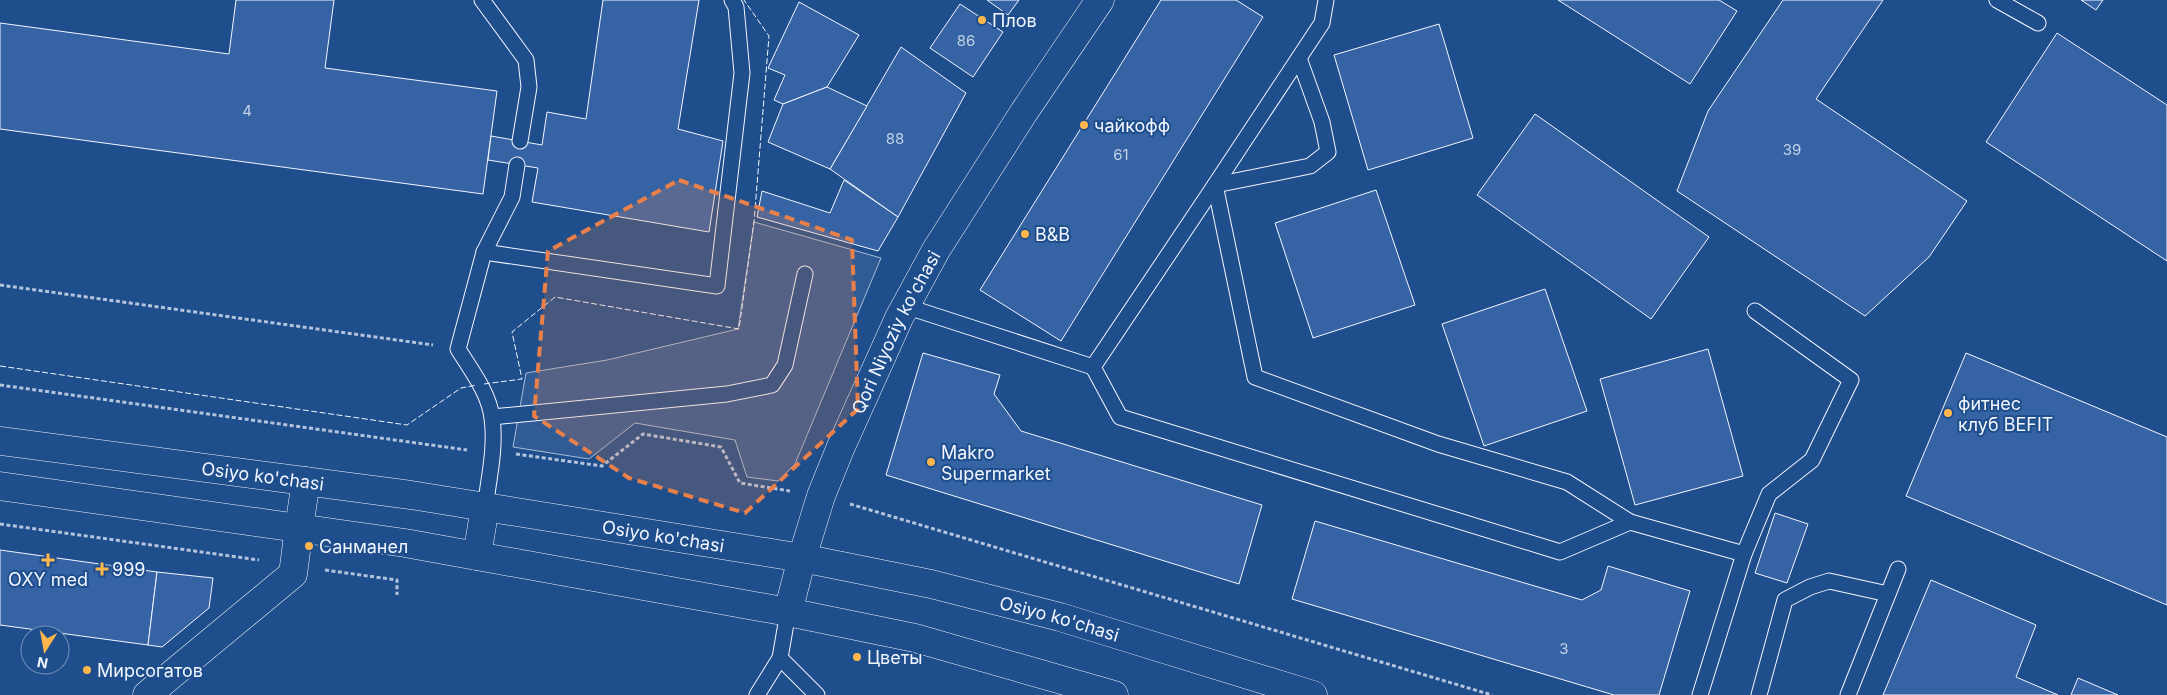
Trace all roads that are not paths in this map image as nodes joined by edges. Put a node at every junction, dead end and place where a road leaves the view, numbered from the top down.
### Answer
1 (482, 0) edge
2 (732, 0) edge
3 (1100, 0) edge
4 (1326, 0) edge
5 (1997, 0) edge
6 (2038, 23) dead end
7 (1299, 58) junction
8 (520, 141) dead end
9 (517, 165) dead end
10 (1215, 185) junction
11 (484, 252) junction
12 (805, 274) dead end
13 (905, 306) junction
14 (1756, 311) dead end
15 (1093, 367) junction
16 (492, 417) junction
17 (0, 441) edge
18 (306, 482) junction
19 (0, 486) edge
20 (485, 507) junction
21 (1630, 522) junction
22 (300, 528) junction
23 (1744, 554) junction
24 (477, 556) junction
25 (802, 558) junction
26 (1898, 569) dead end
27 (1888, 594) junction
28 (788, 612) junction
29 (780, 658) junction
30 (148, 695) edge
31 (757, 695) edge
32 (817, 695) edge
33 (1114, 695) edge
34 (1313, 695) edge
35 (1700, 695) edge
36 (1758, 695) edge
37 (1848, 695) edge

1 - 8 lane
2 - 11 lane
3 - 13 main road, Qori Niyoziy ko'chasi
4 - 7 lane
5 - 6 lane
7 - 10 lane
7 - 10 lane
9 - 11 lane
10 - 15 lane
10 - 21 lane
11 - 16 lane
12 - 16 lane
13 - 15 lane
13 - 25 main road, Qori Niyoziy ko'chasi
14 - 23 lane
15 - 21 lane
16 - 20 lane
17 - 18 main road, Osiyo ko'chasi
18 - 20 main road, Osiyo ko'chasi
18 - 22 main road
19 - 22 main road
20 - 24 main road
20 - 25 main road, Osiyo ko'chasi
21 - 23 lane
22 - 24 main road
22 - 30 main road
23 - 35 lane
24 - 28 main road
25 - 28 main road, Qori Niyoziy ko'chasi
25 - 34 main road, Osiyo ko'chasi
26 - 27 lane
27 - 36 lane
27 - 37 lane
28 - 29 lane, Qori Niyoziy ko'chasi
28 - 33 main road
29 - 31 lane, Qori Niyoziy ko'chasi
29 - 32 lane

